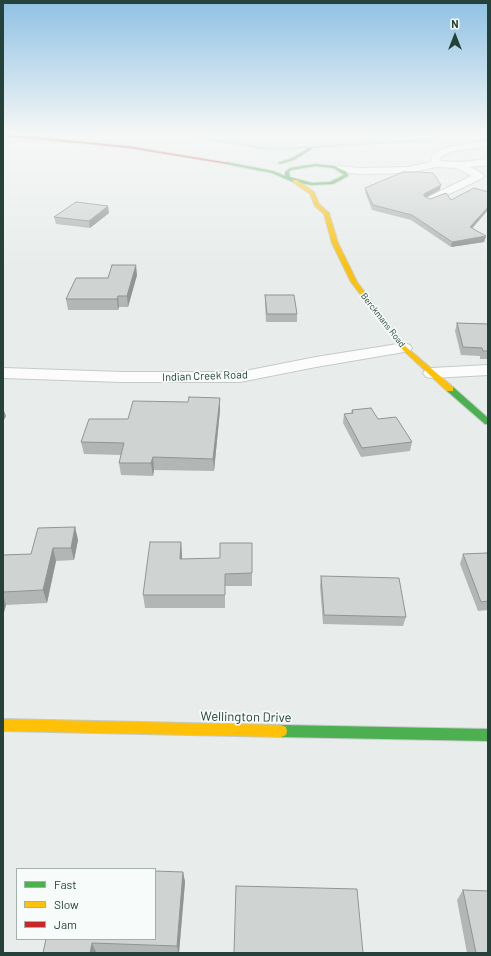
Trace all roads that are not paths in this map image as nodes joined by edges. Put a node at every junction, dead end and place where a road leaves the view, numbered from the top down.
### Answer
1 (286, 178) edge
2 (344, 178) edge
3 (356, 178) edge
4 (482, 178) edge
5 (291, 179) junction
6 (340, 180) junction
7 (329, 192) dead end
8 (430, 200) edge
9 (404, 348) junction
10 (488, 370) edge
11 (3, 373) edge
12 (432, 373) junction
13 (488, 422) edge
14 (3, 725) edge
15 (488, 735) edge

1 - 5 main road
2 - 6 main road
3 - 6 street
4 - 8 street
5 - 6 main road
5 - 9 main road, Berckmans Road
6 - 7 main road
9 - 11 street, Indian Creek Road
9 - 12 main road, Berckmans Road
10 - 12 street
12 - 13 main road, Berckmans Road
14 - 15 main road, Wellington Drive

